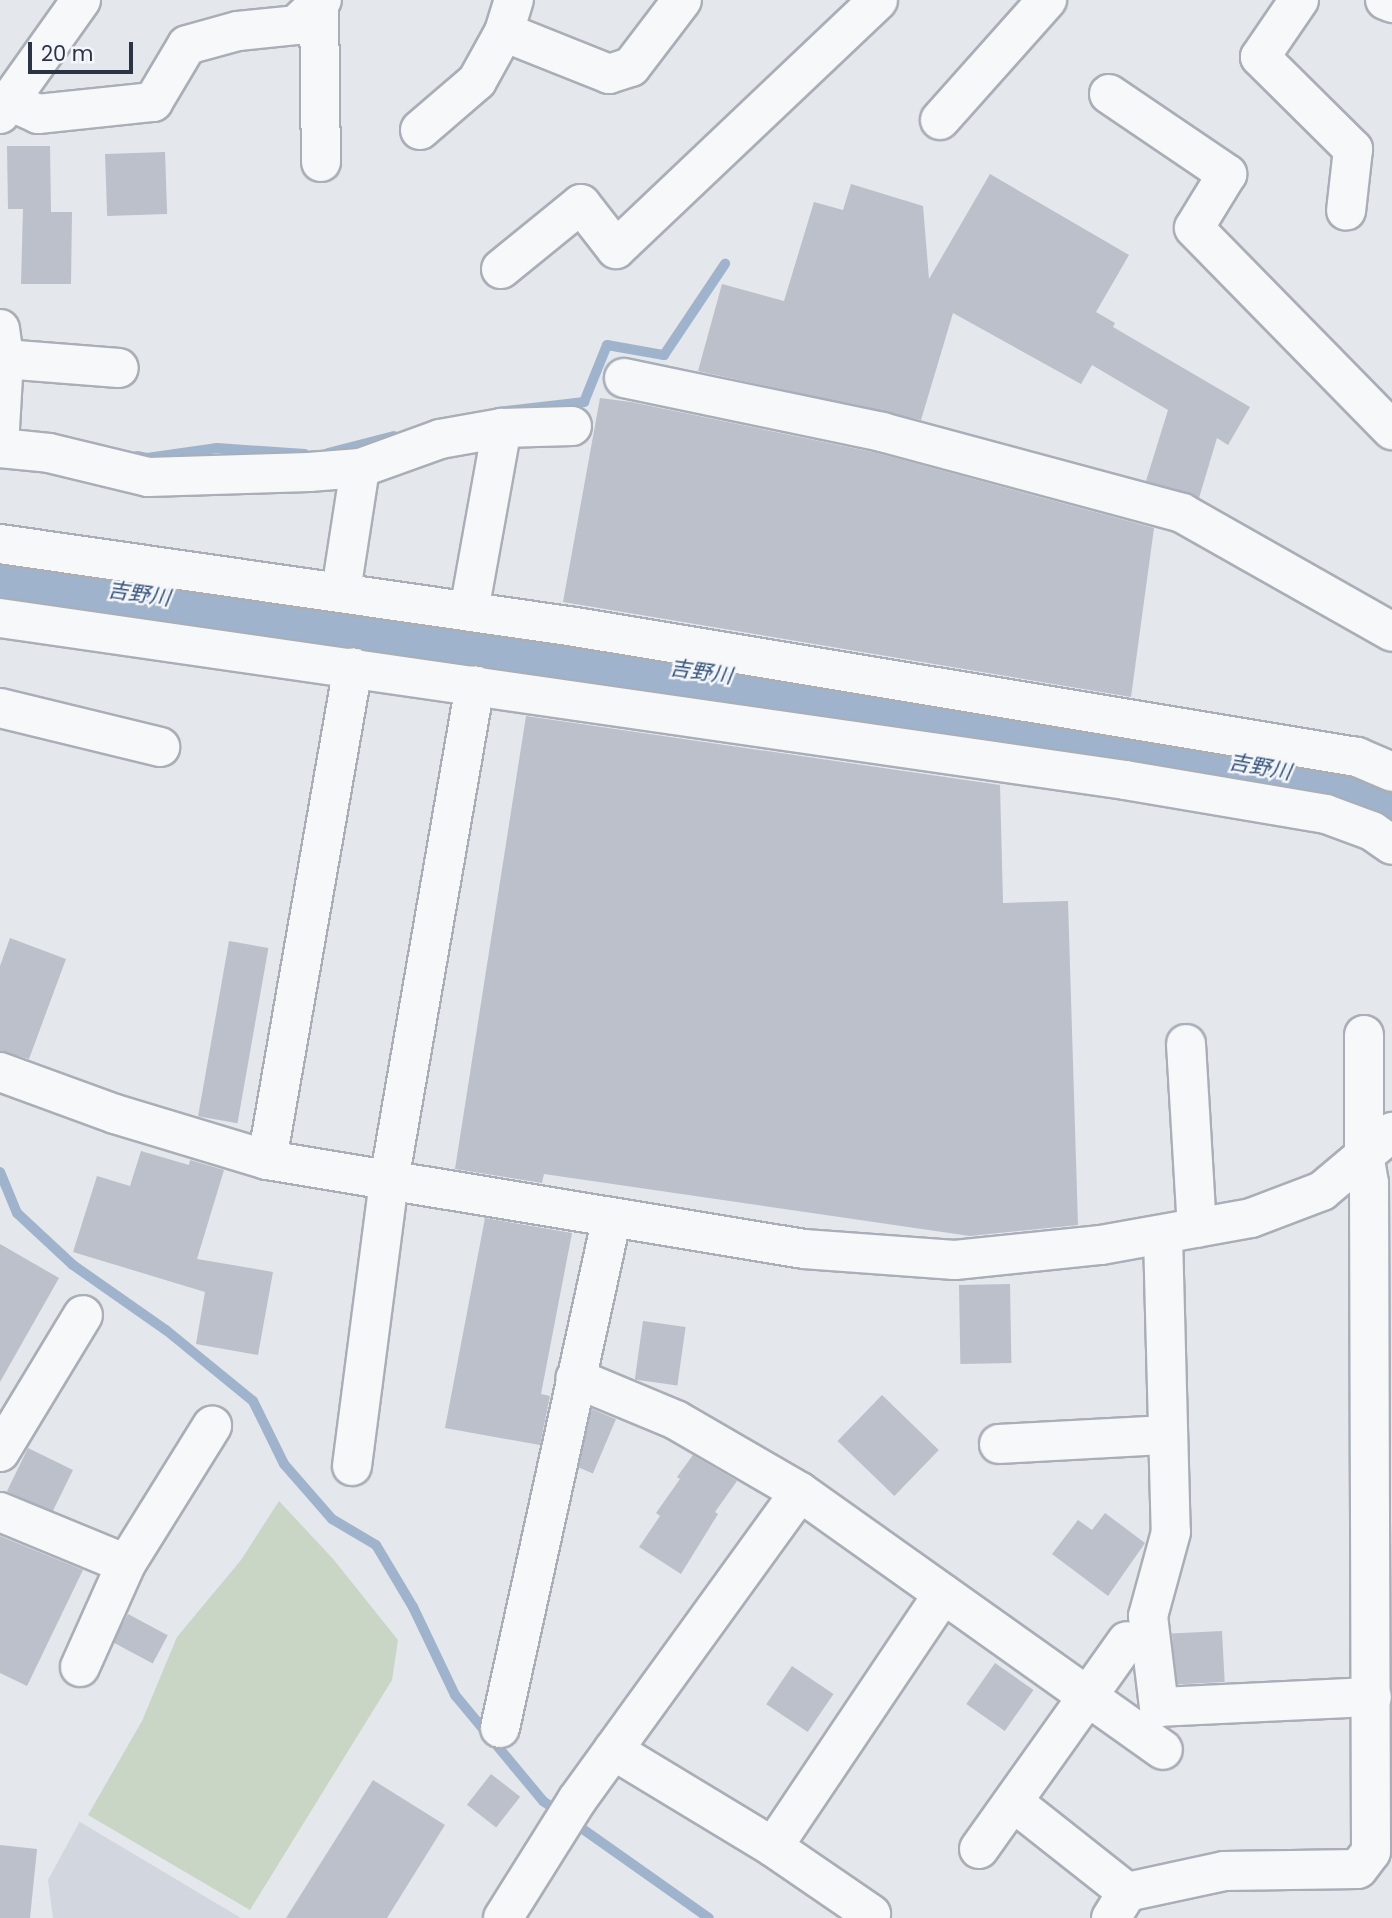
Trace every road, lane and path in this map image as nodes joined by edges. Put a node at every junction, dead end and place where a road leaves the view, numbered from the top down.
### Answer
1 (81, 0) edge
2 (682, 0) edge
3 (878, 0) edge
4 (1047, 0) edge
5 (1299, 0) edge
6 (1385, 0) edge
7 (321, 2) edge
8 (1392, 3) edge
9 (509, 16) edge
10 (1109, 94) dead end
11 (5, 108) edge
12 (940, 120) dead end
13 (421, 130) dead end
14 (321, 162) dead end
15 (1346, 211) dead end
16 (501, 269) dead end
17 (2, 344) edge
18 (119, 368) dead end
19 (624, 378) dead end
20 (572, 426) dead end
21 (0, 427) edge
22 (502, 428) junction
23 (1392, 430) edge
24 (0, 448) edge
25 (360, 468) junction
26 (0, 544) edge
27 (341, 591) junction
28 (469, 611) junction
29 (0, 618) edge
30 (1392, 632) edge
31 (353, 667) junction
32 (475, 685) junction
33 (0, 708) edge
34 (160, 747) dead end
35 (1392, 772) edge
36 (1392, 845) edge
37 (1364, 1035) dead end
38 (1186, 1044) dead end
39 (0, 1073) edge
40 (1378, 1144) edge
41 (267, 1160) junction
42 (389, 1181) junction
43 (611, 1217) junction
44 (1180, 1232) junction
45 (83, 1315) dead end
46 (575, 1378) junction
47 (212, 1426) dead end
48 (1167, 1436) junction
49 (999, 1444) dead end
50 (0, 1452) edge
51 (352, 1466) dead end
52 (800, 1492) junction
53 (0, 1512) edge
54 (126, 1564) junction
55 (943, 1594) junction
56 (1127, 1641) dead end
57 (80, 1667) dead end
58 (1087, 1696) junction
59 (1372, 1697) junction
60 (500, 1728) dead end
61 (613, 1750) junction
62 (1163, 1750) dead end
63 (1013, 1802) junction
64 (773, 1847) junction
65 (979, 1849) dead end
66 (1119, 1905) edge
67 (871, 1914) dead end
68 (503, 1918) edge

1 - 11 street
2 - 9 street
3 - 16 street
4 - 12 street
5 - 15 street
6 - 8 street
7 - 11 street
7 - 14 street
9 - 13 street
10 - 23 street
17 - 18 street
17 - 21 street
19 - 30 street
20 - 22 street
22 - 25 street
22 - 28 street
24 - 25 street
25 - 27 street
26 - 27 street
27 - 28 street
28 - 35 street
29 - 31 street
31 - 32 street
31 - 41 street
32 - 36 street
32 - 42 street
33 - 34 street
37 - 40 street
38 - 44 street
39 - 41 street
40 - 44 street
40 - 59 street
41 - 42 street
42 - 43 street
42 - 51 street
43 - 44 street
43 - 46 street
44 - 48 street
45 - 50 street
46 - 52 street
46 - 60 street
47 - 54 street
48 - 49 street
48 - 59 street
52 - 55 street
52 - 61 street
53 - 54 street
54 - 57 street
55 - 58 street
55 - 64 street
56 - 58 street
58 - 62 street
58 - 63 street
59 - 66 street
61 - 64 street
61 - 68 street
63 - 65 street
63 - 66 street
64 - 67 street

